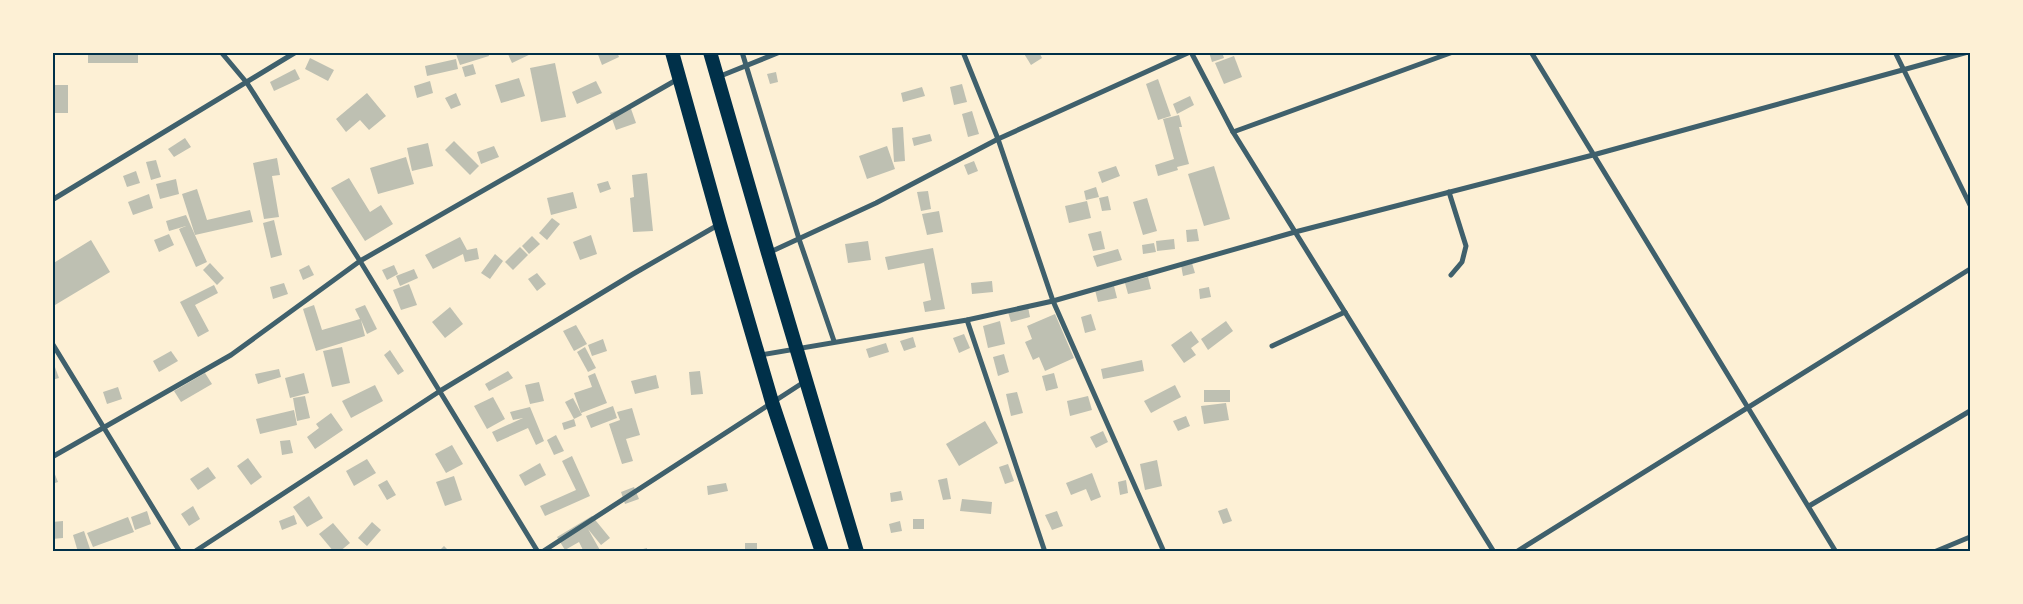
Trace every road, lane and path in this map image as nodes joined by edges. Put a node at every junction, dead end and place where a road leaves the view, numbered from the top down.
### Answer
1 (221, 52) edge
2 (296, 52) edge
3 (672, 52) edge
4 (710, 52) edge
5 (742, 52) edge
6 (780, 52) edge
7 (963, 52) edge
8 (1191, 52) edge
9 (1453, 52) edge
10 (1531, 52) edge
11 (1895, 52) edge
12 (1968, 52) edge
13 (745, 66) junction
14 (1905, 71) junction
15 (718, 77) junction
16 (680, 78) junction
17 (247, 83) junction
18 (1233, 132) junction
19 (998, 139) junction
20 (1593, 155) junction
21 (1449, 192) junction
22 (52, 200) edge
23 (1970, 206) edge
24 (720, 224) junction
25 (1295, 232) junction
26 (799, 239) junction
27 (768, 253) junction
28 (360, 261) junction
29 (1970, 269) edge
30 (1451, 275) dead end
31 (1053, 301) junction
32 (1345, 312) junction
33 (967, 320) junction
34 (834, 341) junction
35 (52, 343) edge
36 (1272, 346) dead end
37 (797, 347) junction
38 (758, 355) junction
39 (806, 380) junction
40 (440, 391) junction
41 (772, 402) junction
42 (1748, 408) junction
43 (1970, 411) edge
44 (104, 427) junction
45 (52, 457) edge
46 (1809, 506) junction
47 (1970, 537) edge
48 (180, 552) edge
49 (194, 552) edge
50 (538, 552) edge
51 (542, 552) edge
52 (822, 552) edge
53 (857, 552) edge
54 (1046, 552) edge
55 (1164, 552) edge
56 (1494, 552) edge
57 (1516, 552) edge
58 (1836, 552) edge
59 (1934, 552) edge

1 - 17 street
2 - 17 street
3 - 16 highway
4 - 15 highway
5 - 13 street
6 - 13 street
7 - 19 street
8 - 18 street
8 - 19 street
9 - 18 street
10 - 20 street
11 - 14 street
12 - 14 street
13 - 15 street
13 - 26 street
14 - 20 street
14 - 23 street
15 - 27 highway
16 - 24 highway
16 - 28 street
17 - 22 street
17 - 28 street
18 - 25 street
19 - 26 street
19 - 31 street
20 - 21 street
20 - 42 street
21 - 25 street
21 - 30 street
24 - 38 highway
24 - 40 street
25 - 31 street
25 - 32 street
26 - 27 street
26 - 34 street
27 - 37 highway
28 - 40 street
28 - 44 street
29 - 42 street
31 - 33 street
31 - 55 street
32 - 36 street
32 - 56 street
33 - 34 street
33 - 54 street
34 - 37 street
35 - 44 street
37 - 38 street
37 - 39 highway
38 - 41 highway
39 - 41 street
39 - 53 highway
40 - 49 street
40 - 50 street
41 - 51 street
41 - 52 highway
42 - 46 street
42 - 57 street
43 - 46 street
44 - 45 street
44 - 48 street
46 - 58 street
47 - 59 street

